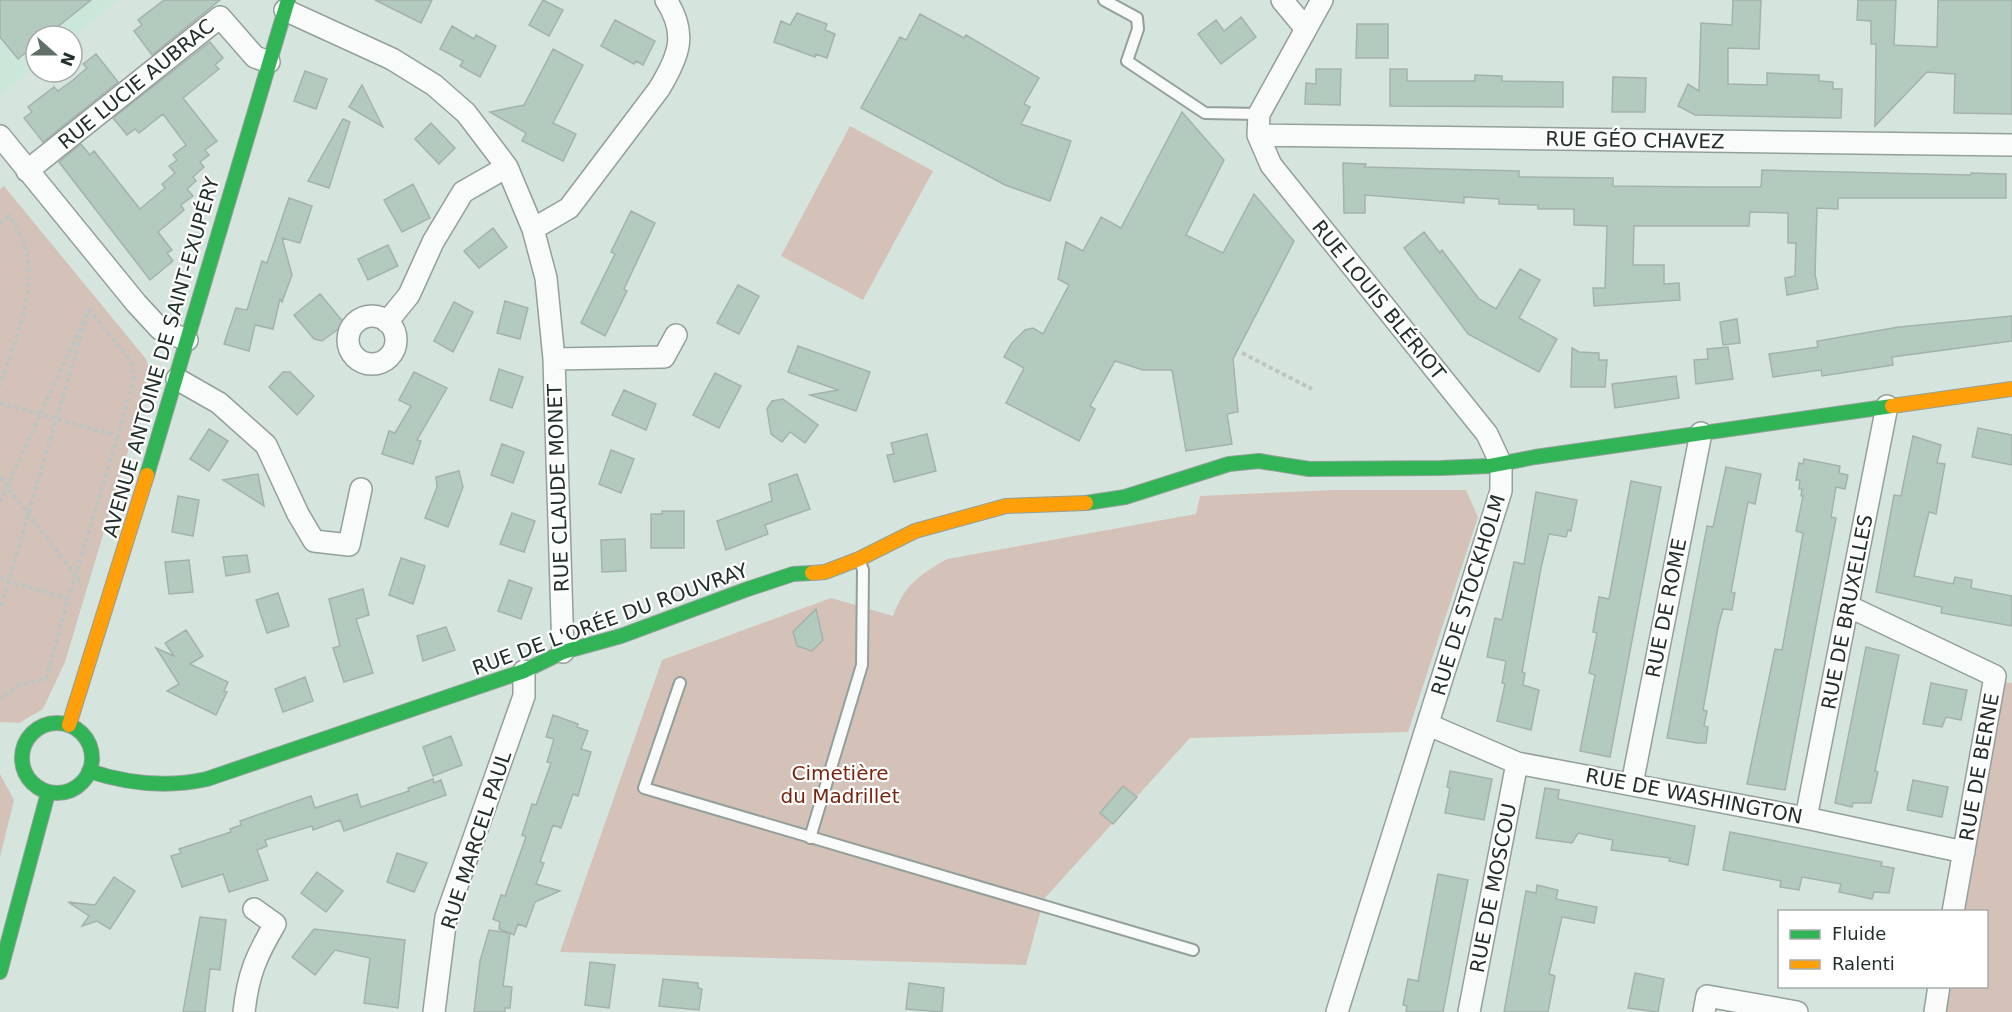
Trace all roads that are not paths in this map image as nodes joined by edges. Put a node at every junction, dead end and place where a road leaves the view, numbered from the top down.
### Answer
1 (666, 0) edge
2 (1104, 0) edge
3 (1282, 0) edge
4 (1322, 0) edge
5 (287, 5) edge
6 (1306, 29) junction
7 (269, 62) junction
8 (1259, 114) junction
9 (1258, 135) junction
10 (0, 136) edge
11 (2012, 145) edge
12 (507, 167) junction
13 (27, 171) junction
14 (533, 229) junction
15 (387, 322) dead end
16 (676, 335) dead end
17 (187, 340) junction
18 (554, 359) junction
19 (177, 379) junction
20 (2012, 388) edge
21 (1887, 406) junction
22 (1701, 433) junction
23 (1501, 464) junction
24 (361, 489) dead end
25 (859, 559) junction
26 (1848, 606) junction
27 (563, 652) junction
28 (524, 671) junction
29 (680, 683) dead end
30 (69, 725) junction
31 (1429, 725) junction
32 (1517, 763) junction
33 (89, 771) junction
34 (1632, 784) junction
35 (48, 793) junction
36 (1806, 818) junction
37 (810, 838) junction
38 (1964, 852) junction
39 (254, 909) dead end
40 (1953, 910) edge
41 (1193, 950) dead end
42 (0, 972) edge
43 (1939, 988) edge
44 (244, 1012) edge
45 (434, 1012) edge
46 (1337, 1012) edge
47 (1469, 1012) edge
48 (1704, 1012) edge
49 (1797, 1012) edge
50 (1935, 1012) edge

1 - 14 street
2 - 8 lane
3 - 6 street
4 - 6 street
5 - 7 street, AVENUE ANTOINE DE SAINT-EXUPÉRY
5 - 12 street, RUE CLAUDE MONET
6 - 8 street
7 - 13 street, RUE LUCIE AUBRAC
7 - 17 street, AVENUE ANTOINE DE SAINT-EXUPÉRY
8 - 9 street
9 - 11 street, RUE GÉO CHAVEZ
9 - 23 street, RUE LOUIS BLÉRIOT
10 - 13 street
12 - 14 street, RUE CLAUDE MONET
12 - 15 street
13 - 17 street
14 - 18 street, RUE CLAUDE MONET
16 - 18 street, RUE CLAUDE MONET
17 - 19 street, AVENUE ANTOINE DE SAINT-EXUPÉRY
18 - 27 street, RUE CLAUDE MONET
19 - 24 street
19 - 30 street, AVENUE ANTOINE DE SAINT-EXUPÉRY
20 - 21 street
21 - 22 street
21 - 26 street, RUE DE BRUXELLES
22 - 23 street
22 - 34 street, RUE DE ROME
23 - 25 street, RUE DE L'ORÉE DU ROUVRAY
23 - 31 street, RUE DE STOCKHOLM
25 - 27 street, RUE DE L'ORÉE DU ROUVRAY
25 - 37 lane
26 - 36 street, RUE DE BRUXELLES
26 - 38 street, RUE DE BERNE
27 - 28 street, RUE DE L'ORÉE DU ROUVRAY
28 - 33 street, RUE DE L'ORÉE DU ROUVRAY
28 - 45 street, RUE MARCEL PAUL
29 - 37 lane
30 - 33 street
30 - 35 street
31 - 32 street, RUE DE WASHINGTON
31 - 46 street, RUE DE STOCKHOLM
32 - 34 street, RUE DE WASHINGTON
32 - 47 street, RUE DE MOSCOU
33 - 35 street
34 - 36 street, RUE DE WASHINGTON
35 - 42 street
36 - 38 street, RUE DE WASHINGTON
37 - 41 lane
38 - 40 street, RUE DE BERNE
39 - 44 street
43 - 50 street
48 - 49 street

